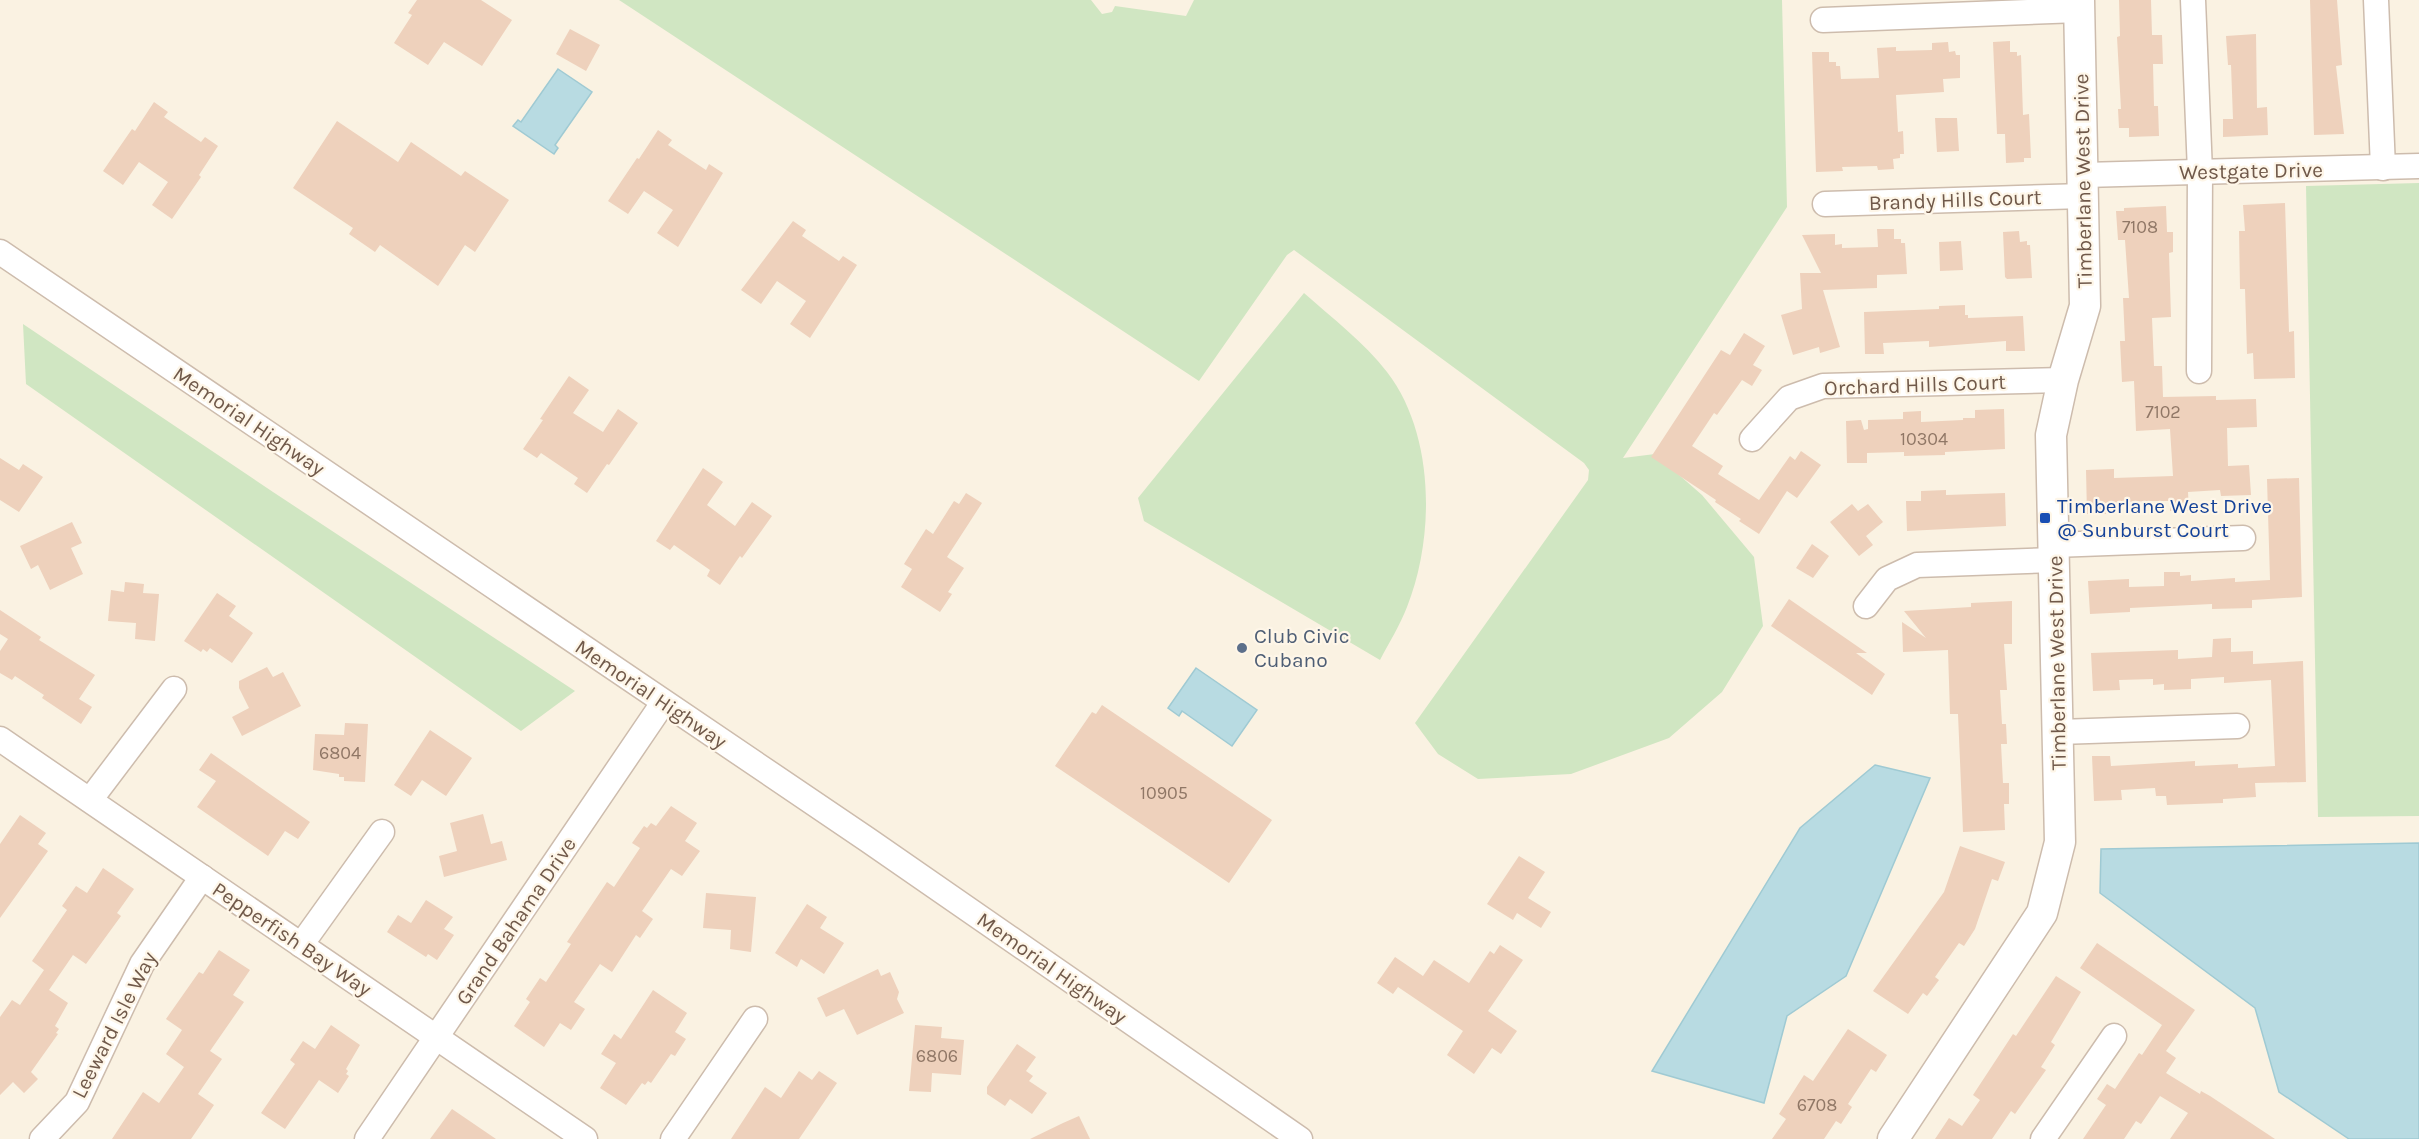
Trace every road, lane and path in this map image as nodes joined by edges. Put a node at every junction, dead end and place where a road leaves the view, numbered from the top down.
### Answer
1 (2193, 0) edge
2 (2376, 0) edge
3 (2079, 5) edge
4 (1823, 20) dead end
5 (2419, 166) edge
6 (2383, 168) junction
7 (2200, 172) junction
8 (2084, 185) junction
9 (1825, 204) dead end
10 (0, 252) edge
11 (2199, 371) dead end
12 (2063, 380) junction
13 (1752, 439) dead end
14 (2243, 538) dead end
15 (2054, 552) junction
16 (1866, 606) dead end
17 (174, 689) dead end
18 (663, 703) junction
19 (2237, 726) dead end
20 (2059, 732) junction
21 (0, 739) edge
22 (90, 800) junction
23 (382, 832) dead end
24 (202, 877) junction
25 (301, 945) junction
26 (755, 1019) dead end
27 (2114, 1036) dead end
28 (437, 1038) junction
29 (42, 1139) edge
30 (367, 1139) edge
31 (585, 1139) edge
32 (673, 1139) edge
33 (1300, 1139) edge
34 (1893, 1139) edge
35 (2043, 1139) edge

1 - 7 street
2 - 6 street
3 - 4 street
3 - 8 street, Timberlane West Drive
5 - 6 street, Westgate Drive
6 - 7 street, Westgate Drive
7 - 8 street, Westgate Drive
7 - 11 street
8 - 9 street, Brandy Hills Court
8 - 12 street, Timberlane West Drive
10 - 18 street, Memorial Highway
12 - 13 street, Orchard Hills Court
12 - 15 street, Timberlane West Drive
14 - 15 street
15 - 16 street
15 - 20 street, Timberlane West Drive
17 - 22 street
18 - 28 street, Grand Bahama Drive
18 - 33 street, Memorial Highway
19 - 20 street
20 - 34 street, Timberlane West Drive
21 - 22 street, Pepperfish Bay Way
22 - 24 street, Pepperfish Bay Way
23 - 25 street
24 - 25 street, Pepperfish Bay Way
24 - 29 street, Leeward Isle Way
25 - 28 street, Pepperfish Bay Way
26 - 32 street
27 - 35 street
28 - 30 street, Grand Bahama Drive
28 - 31 street, Pepperfish Bay Way

